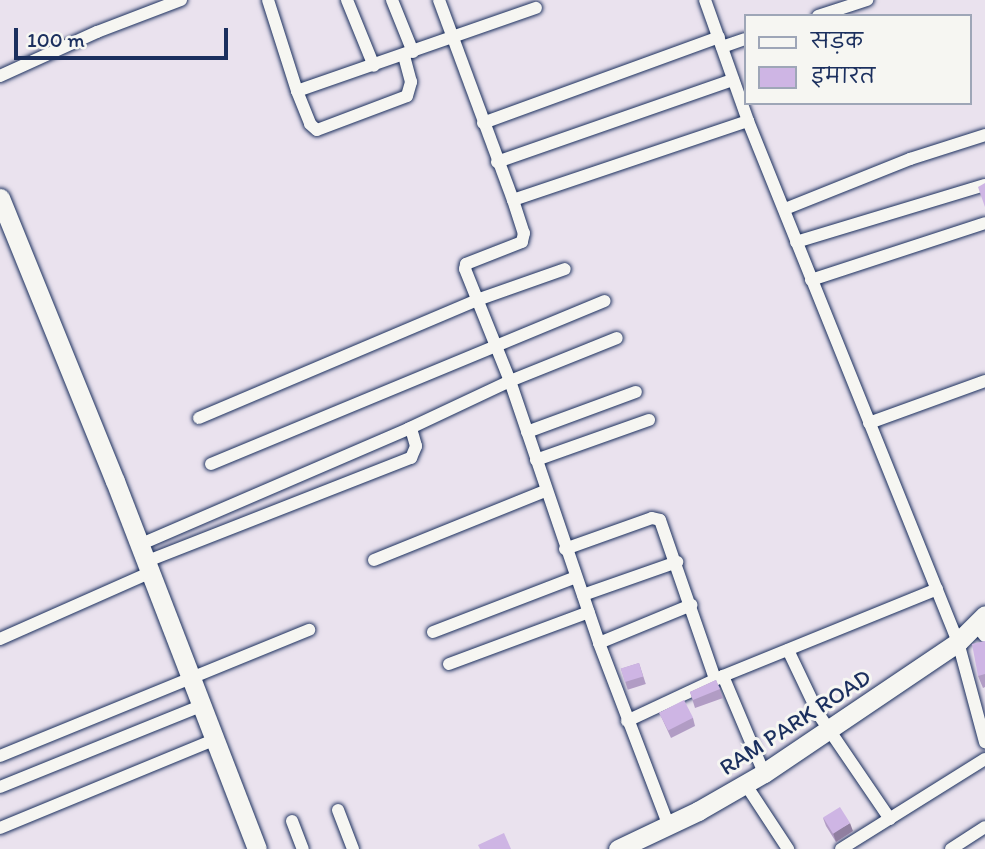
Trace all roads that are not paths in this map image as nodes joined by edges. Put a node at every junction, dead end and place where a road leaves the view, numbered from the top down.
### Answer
1 (181, 0) edge
2 (268, 0) edge
3 (347, 0) edge
4 (392, 0) edge
5 (439, 0) edge
6 (705, 0) edge
7 (867, 0) edge
8 (536, 8) dead end
9 (824, 14) edge
10 (453, 38) junction
11 (744, 39) edge
12 (720, 42) junction
13 (409, 54) junction
14 (374, 66) junction
15 (0, 76) edge
16 (733, 80) junction
17 (297, 91) junction
18 (748, 121) junction
19 (484, 123) junction
20 (985, 135) edge
21 (497, 162) junction
22 (985, 185) edge
23 (0, 198) edge
24 (513, 200) junction
25 (785, 209) junction
26 (985, 223) edge
27 (796, 242) junction
28 (565, 269) dead end
29 (811, 280) junction
30 (477, 300) junction
31 (605, 301) dead end
32 (617, 338) dead end
33 (496, 346) junction
34 (510, 381) junction
35 (985, 381) edge
36 (636, 392) dead end
37 (199, 418) dead end
38 (649, 420) dead end
39 (869, 423) junction
40 (411, 428) junction
41 (527, 432) junction
42 (536, 460) junction
43 (211, 464) dead end
44 (545, 491) junction
45 (565, 549) junction
46 (144, 560) junction
47 (373, 560) dead end
48 (677, 562) junction
49 (576, 577) junction
50 (937, 589) junction
51 (583, 595) junction
52 (691, 605) junction
53 (589, 612) junction
54 (982, 625) edge
55 (309, 630) dead end
56 (433, 632) dead end
57 (0, 639) edge
58 (958, 642) junction
59 (599, 643) junction
60 (788, 650) junction
61 (449, 664) dead end
62 (189, 677) junction
63 (719, 678) junction
64 (200, 706) junction
65 (627, 721) junction
66 (830, 729) junction
67 (214, 740) junction
68 (985, 743) edge
69 (0, 757) edge
70 (985, 759) edge
71 (764, 773) junction
72 (746, 785) junction
73 (0, 787) edge
74 (338, 810) dead end
75 (890, 819) junction
76 (292, 821) dead end
77 (669, 826) junction
78 (985, 827) edge
79 (0, 828) edge
80 (257, 849) edge
81 (303, 849) edge
82 (353, 849) edge
83 (618, 849) edge
84 (788, 849) edge
85 (841, 849) edge
86 (951, 849) edge

1 - 15 street
2 - 17 street
3 - 14 street
4 - 13 street
5 - 10 street
6 - 12 street
7 - 9 street
8 - 10 street
10 - 13 street
10 - 19 street
11 - 12 street
12 - 16 street
12 - 19 street
13 - 14 street
13 - 17 street
14 - 17 street
16 - 18 street
16 - 21 street
18 - 24 street
18 - 25 street
19 - 21 street
20 - 25 street
21 - 24 street
22 - 27 street
23 - 46 street
24 - 30 street
25 - 27 street
26 - 29 street
27 - 29 street
28 - 30 street
29 - 39 street
30 - 33 street
30 - 37 street
31 - 33 street
32 - 34 street
33 - 34 street
33 - 43 street
34 - 40 street
34 - 41 street
35 - 39 street
36 - 41 street
38 - 42 street
39 - 50 street
40 - 46 street
40 - 46 street
41 - 42 street
42 - 44 street
44 - 45 street
44 - 47 street
45 - 48 street
45 - 49 street
46 - 57 street
46 - 62 street
48 - 51 street
48 - 52 street
49 - 51 street
49 - 56 street
50 - 58 street
50 - 60 street
51 - 53 street
52 - 59 street
52 - 63 street
53 - 59 street
53 - 61 street
54 - 58 street, RAM PARK ROAD
55 - 62 street
58 - 66 street, RAM PARK ROAD
58 - 68 street
59 - 65 street
60 - 63 street
60 - 66 street
62 - 64 street
62 - 69 street
63 - 65 street
63 - 71 street
64 - 67 street
64 - 73 street
65 - 77 street
66 - 71 street, RAM PARK ROAD
66 - 75 street
67 - 79 street
67 - 80 street
70 - 75 street
71 - 72 street, RAM PARK ROAD
72 - 77 street, RAM PARK ROAD
72 - 84 street
74 - 82 street
75 - 85 street
76 - 81 street
77 - 83 street, RAM PARK ROAD
78 - 86 street

